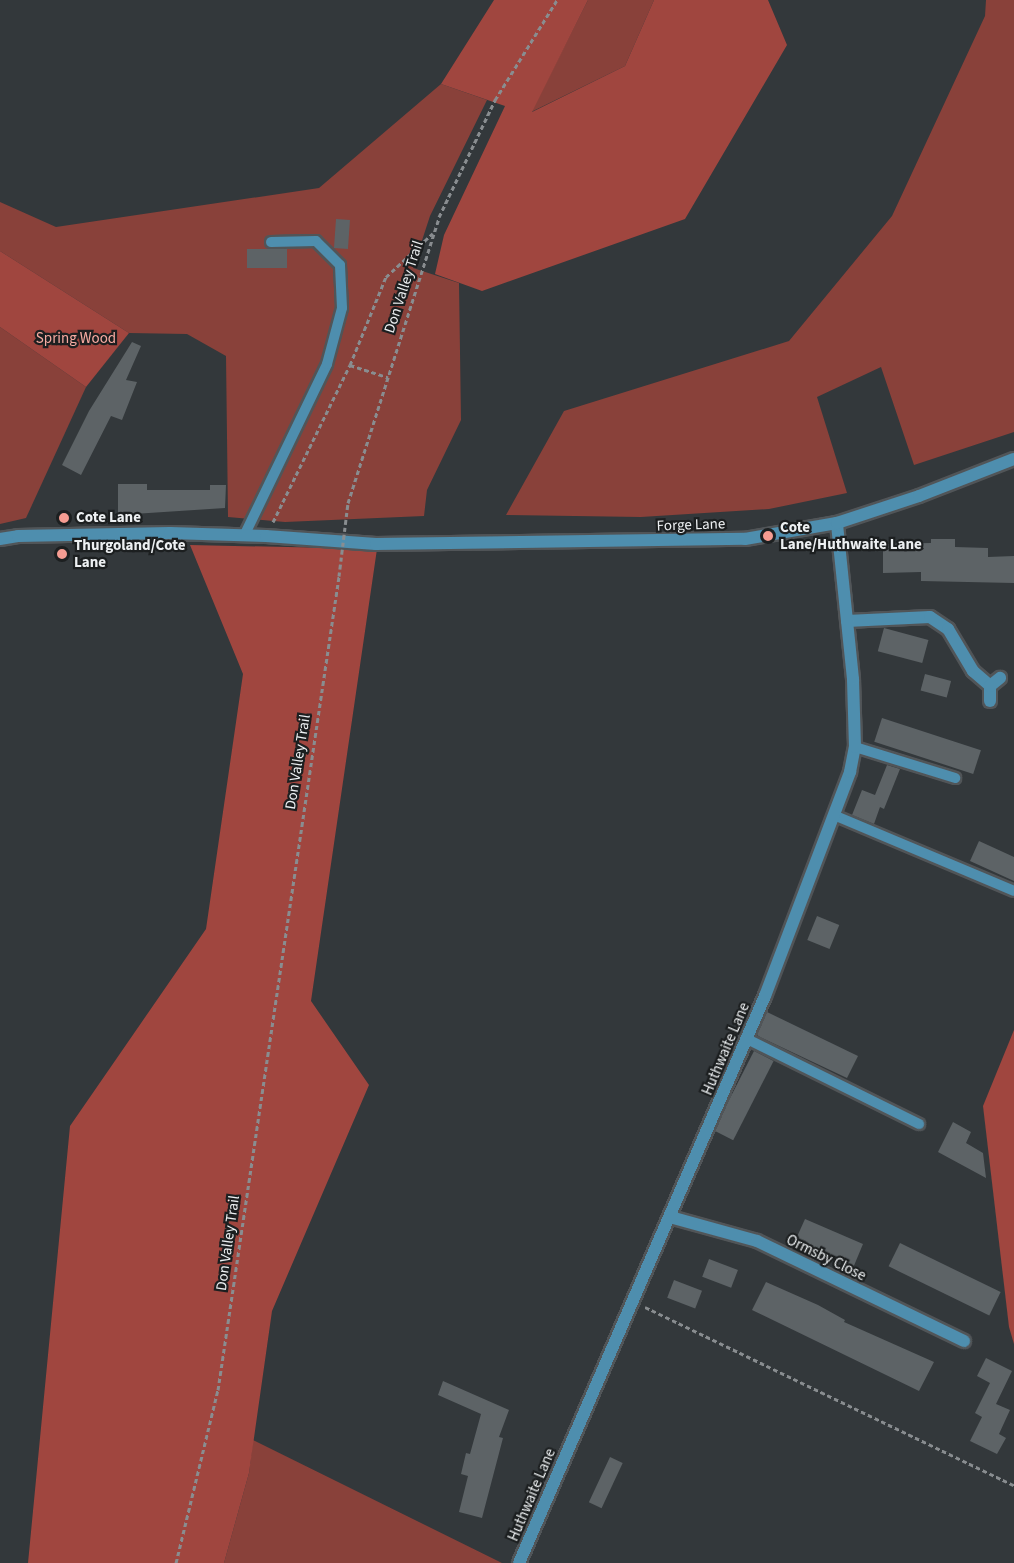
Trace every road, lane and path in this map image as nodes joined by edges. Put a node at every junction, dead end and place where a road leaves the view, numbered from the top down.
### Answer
1 (558, 0) edge
2 (434, 232) junction
3 (271, 243) dead end
4 (350, 365) junction
5 (388, 377) junction
6 (1014, 459) edge
7 (837, 523) junction
8 (244, 536) junction
9 (266, 536) junction
10 (0, 539) edge
11 (847, 621) junction
12 (990, 701) dead end
13 (855, 747) junction
14 (956, 778) dead end
15 (836, 816) junction
16 (1014, 891) edge
17 (747, 1039) junction
18 (919, 1124) dead end
19 (670, 1217) junction
20 (633, 1302) junction
21 (964, 1341) dead end
22 (1014, 1485) edge
23 (176, 1563) edge
24 (519, 1563) edge

1 - 2 path, Don Valley Trail
2 - 4 path
2 - 5 path, Don Valley Trail
3 - 8 lane
4 - 5 path
4 - 9 path
5 - 23 path, Don Valley Trail, bridge
6 - 7 street, Forge Lane
7 - 9 street, Forge Lane
7 - 11 street, Huthwaite Lane
8 - 9 street
8 - 10 street
11 - 12 street
11 - 13 street, Huthwaite Lane
13 - 14 lane
13 - 15 street, Huthwaite Lane
15 - 16 lane
15 - 17 street, Huthwaite Lane
17 - 18 lane
17 - 19 street, Huthwaite Lane
19 - 20 street, Huthwaite Lane
19 - 21 street, Ormsby Close
20 - 22 path
20 - 24 street, Huthwaite Lane

